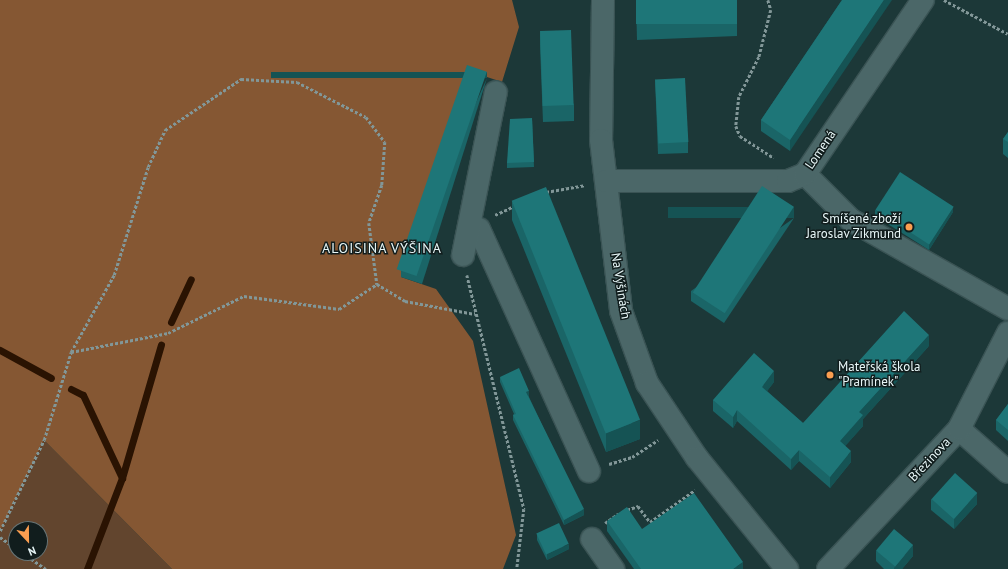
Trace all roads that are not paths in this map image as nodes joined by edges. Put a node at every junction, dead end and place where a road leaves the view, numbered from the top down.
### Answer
1 (603, 0) edge
2 (923, 0) edge
3 (496, 92) dead end
4 (805, 174) junction
5 (606, 181) junction
6 (479, 229) road end
7 (463, 256) road end
8 (1008, 309) edge
9 (1005, 346) edge
10 (959, 429) junction
11 (589, 471) dead end
12 (1008, 472) edge
13 (592, 539) road end
14 (613, 569) edge
15 (787, 569) edge
16 (828, 569) edge

1 - 5 street, Na Výšinách
2 - 4 street, Lomená
3 - 7 street
4 - 5 street, Lomená
4 - 8 street
5 - 15 street, Na Výšinách
6 - 11 street
9 - 10 street, Březinova
10 - 12 street
10 - 16 street, Březinova
13 - 14 street

